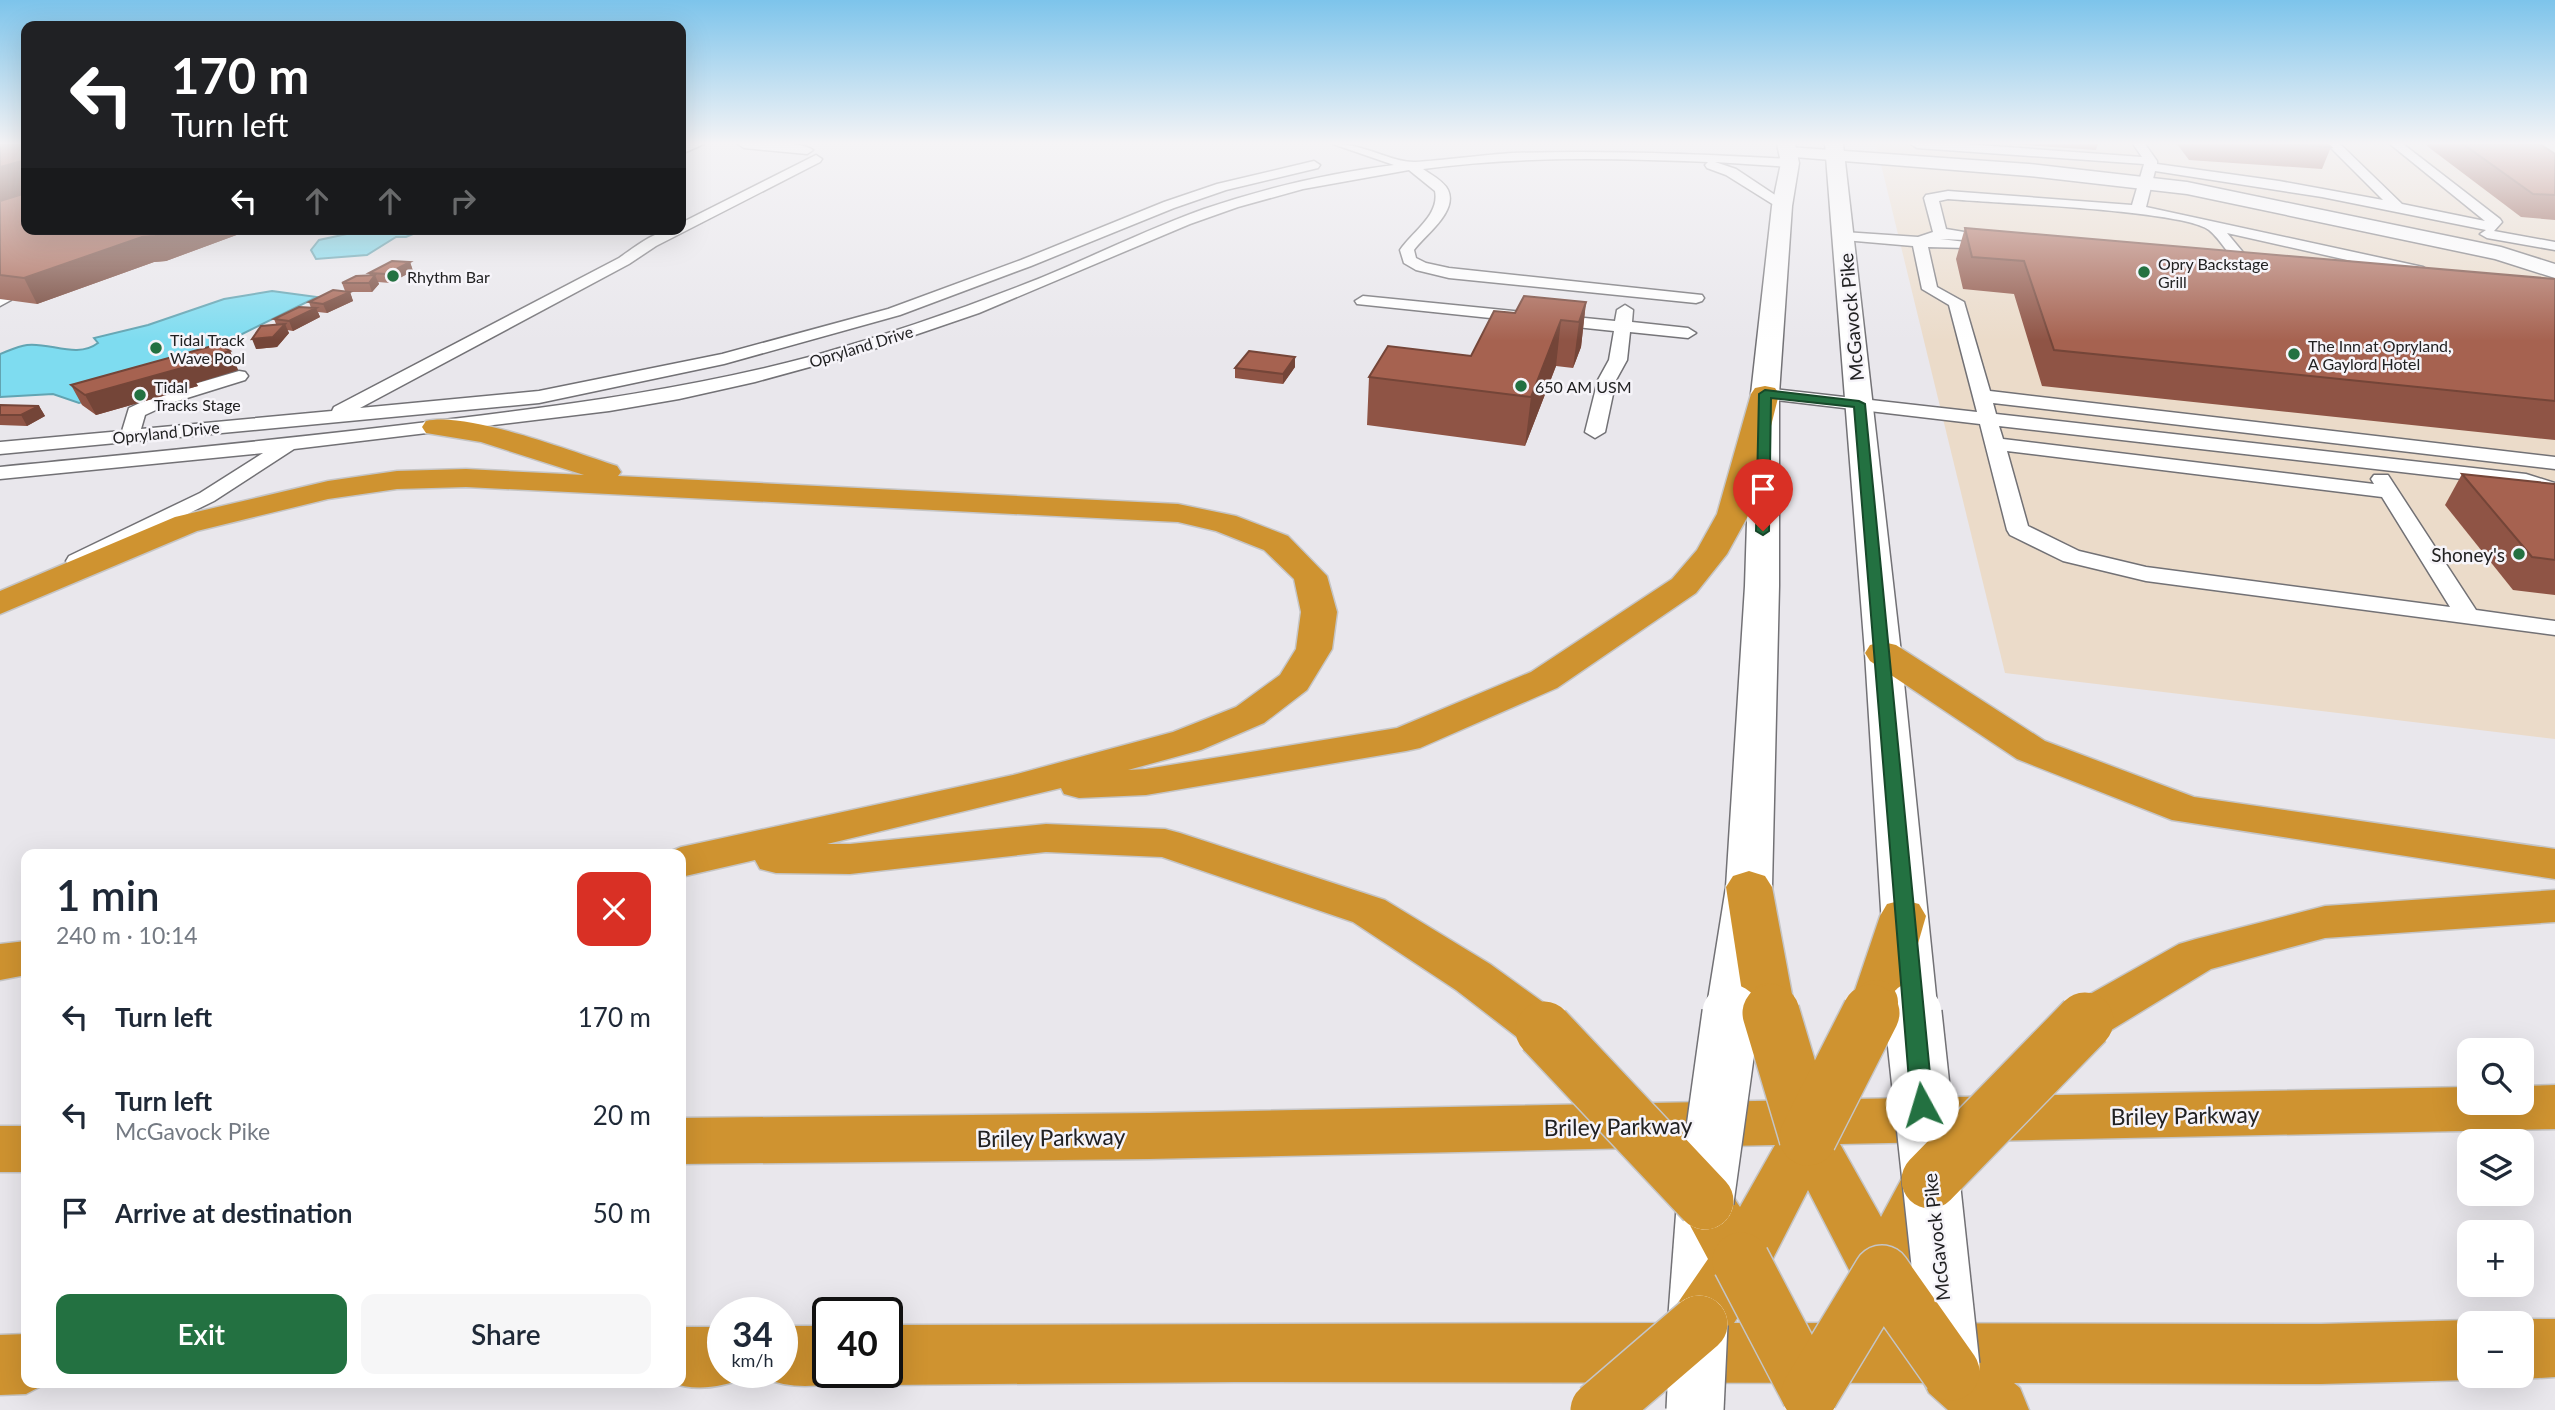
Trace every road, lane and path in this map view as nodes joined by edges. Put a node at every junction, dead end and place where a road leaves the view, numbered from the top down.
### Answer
1 (713, 210) edge
2 (1162, 210) edge
3 (1217, 210) edge
4 (1441, 210) edge
5 (1782, 210) edge
6 (1841, 210) edge
7 (1934, 210) edge
8 (2174, 210) edge
9 (2245, 210) edge
10 (2309, 210) edge
11 (2408, 210) edge
12 (2480, 210) edge
13 (686, 226) edge
14 (2213, 226) junction
15 (1940, 233) junction
16 (670, 235) edge
17 (1844, 236) junction
18 (1979, 237) edge
19 (2485, 237) junction
20 (1920, 242) junction
21 (656, 244) junction
22 (1961, 245) dead end
23 (2555, 246) edge
24 (624, 261) junction
25 (2444, 266) junction
26 (2223, 268) edge
27 (2555, 271) edge
28 (2555, 287) edge
29 (1628, 291) junction
30 (1696, 298) dead end
31 (1363, 301) dead end
32 (1622, 326) junction
33 (1688, 333) dead end
34 (418, 375) junction
35 (239, 376) dead end
36 (395, 380) junction
37 (1765, 394) junction
38 (1981, 396) junction
39 (1859, 404) junction
40 (332, 416) junction
41 (1988, 419) junction
42 (436, 427) junction
43 (1595, 432) dead end
44 (130, 436) junction
45 (1994, 444) junction
46 (289, 445) junction
47 (2226, 446) junction
48 (0, 448) edge
49 (2371, 463) junction
50 (2555, 463) edge
51 (0, 473) edge
52 (2238, 474) junction
53 (665, 488) junction
54 (2555, 490) edge
55 (2389, 492) junction
56 (0, 602) edge
57 (2468, 617) junction
58 (2555, 628) edge
59 (1883, 653) junction
60 (1014, 788) junction
61 (695, 860) edge
62 (2555, 864) edge
63 (2555, 906) edge
64 (1903, 916) joint
65 (21, 959) edge
66 (0, 962) edge
67 (1894, 1004) junction
68 (1750, 1009) junction
69 (2555, 1107) edge
70 (1808, 1137) junction
71 (686, 1141) edge
72 (0, 1149) edge
73 (21, 1149) edge
74 (1930, 1180) junction
75 (1705, 1201) junction
76 (1741, 1261) junction
77 (1882, 1275) junction
78 (1699, 1324) junction
79 (2555, 1348) edge
80 (2534, 1349) edge
81 (2457, 1350) edge
82 (903, 1355) edge
83 (686, 1357) edge
84 (707, 1357) edge
85 (21, 1364) edge
86 (0, 1365) edge
87 (1968, 1397) edge
88 (1811, 1404) edge
89 (1599, 1410) edge
90 (1695, 1410) edge

1 - 13 lane
2 - 40 lane, Opryland Drive
3 - 42 lane, Opryland Drive
4 - 29 lane, Opryland Drive
5 - 37 street
6 - 17 street, McGavock Pike
7 - 15 lane
8 - 14 lane
9 - 25 street
10 - 19 street
11 - 19 lane
12 - 19 lane
14 - 25 lane
14 - 26 lane
15 - 18 lane
15 - 20 lane
16 - 21 lane
17 - 20 lane
17 - 39 street, McGavock Pike
19 - 23 lane
19 - 25 street
19 - 27 street
20 - 22 lane
20 - 38 lane
21 - 24 lane
21 - 34 lane
21 - 36 lane
24 - 34 lane
24 - 36 lane
25 - 28 street
29 - 30 lane
29 - 32 lane
31 - 32 lane
32 - 33 lane
32 - 43 lane
34 - 36 lane
35 - 44 lane
36 - 40 lane
37 - 39 lane
37 - 60 highway
37 - 68 street
38 - 41 lane
38 - 50 lane
39 - 41 lane
39 - 59 street, McGavock Pike
40 - 44 lane, Opryland Drive
40 - 46 lane, Opryland Drive
41 - 45 lane
41 - 47 lane
42 - 46 lane, Opryland Drive
42 - 53 highway
44 - 48 lane, Opryland Drive
45 - 52 lane
45 - 57 lane
46 - 51 lane, Opryland Drive
46 - 56 lane, Opryland Drive
47 - 49 lane
47 - 52 lane
49 - 54 lane
49 - 55 lane
52 - 55 lane
53 - 56 highway
53 - 60 highway
55 - 57 lane
57 - 58 lane
59 - 62 highway
59 - 64 street, McGavock Pike
60 - 61 highway
61 - 75 highway, bridge
63 - 74 highway, bridge
64 - 67 highway
65 - 66 highway
67 - 70 highway, bridge
67 - 74 street, McGavock Pike, bridge
68 - 70 highway, bridge
68 - 75 street, bridge
69 - 71 highway, Briley Parkway
70 - 76 highway
70 - 77 highway
72 - 73 highway
74 - 77 highway
74 - 87 street, McGavock Pike, bridge
75 - 76 highway
75 - 78 street
76 - 78 highway
76 - 88 highway, bridge
77 - 87 highway, bridge
77 - 88 highway, bridge
78 - 89 highway, bridge
78 - 90 street, bridge
79 - 80 highway
81 - 82 highway
83 - 84 highway
85 - 86 highway

